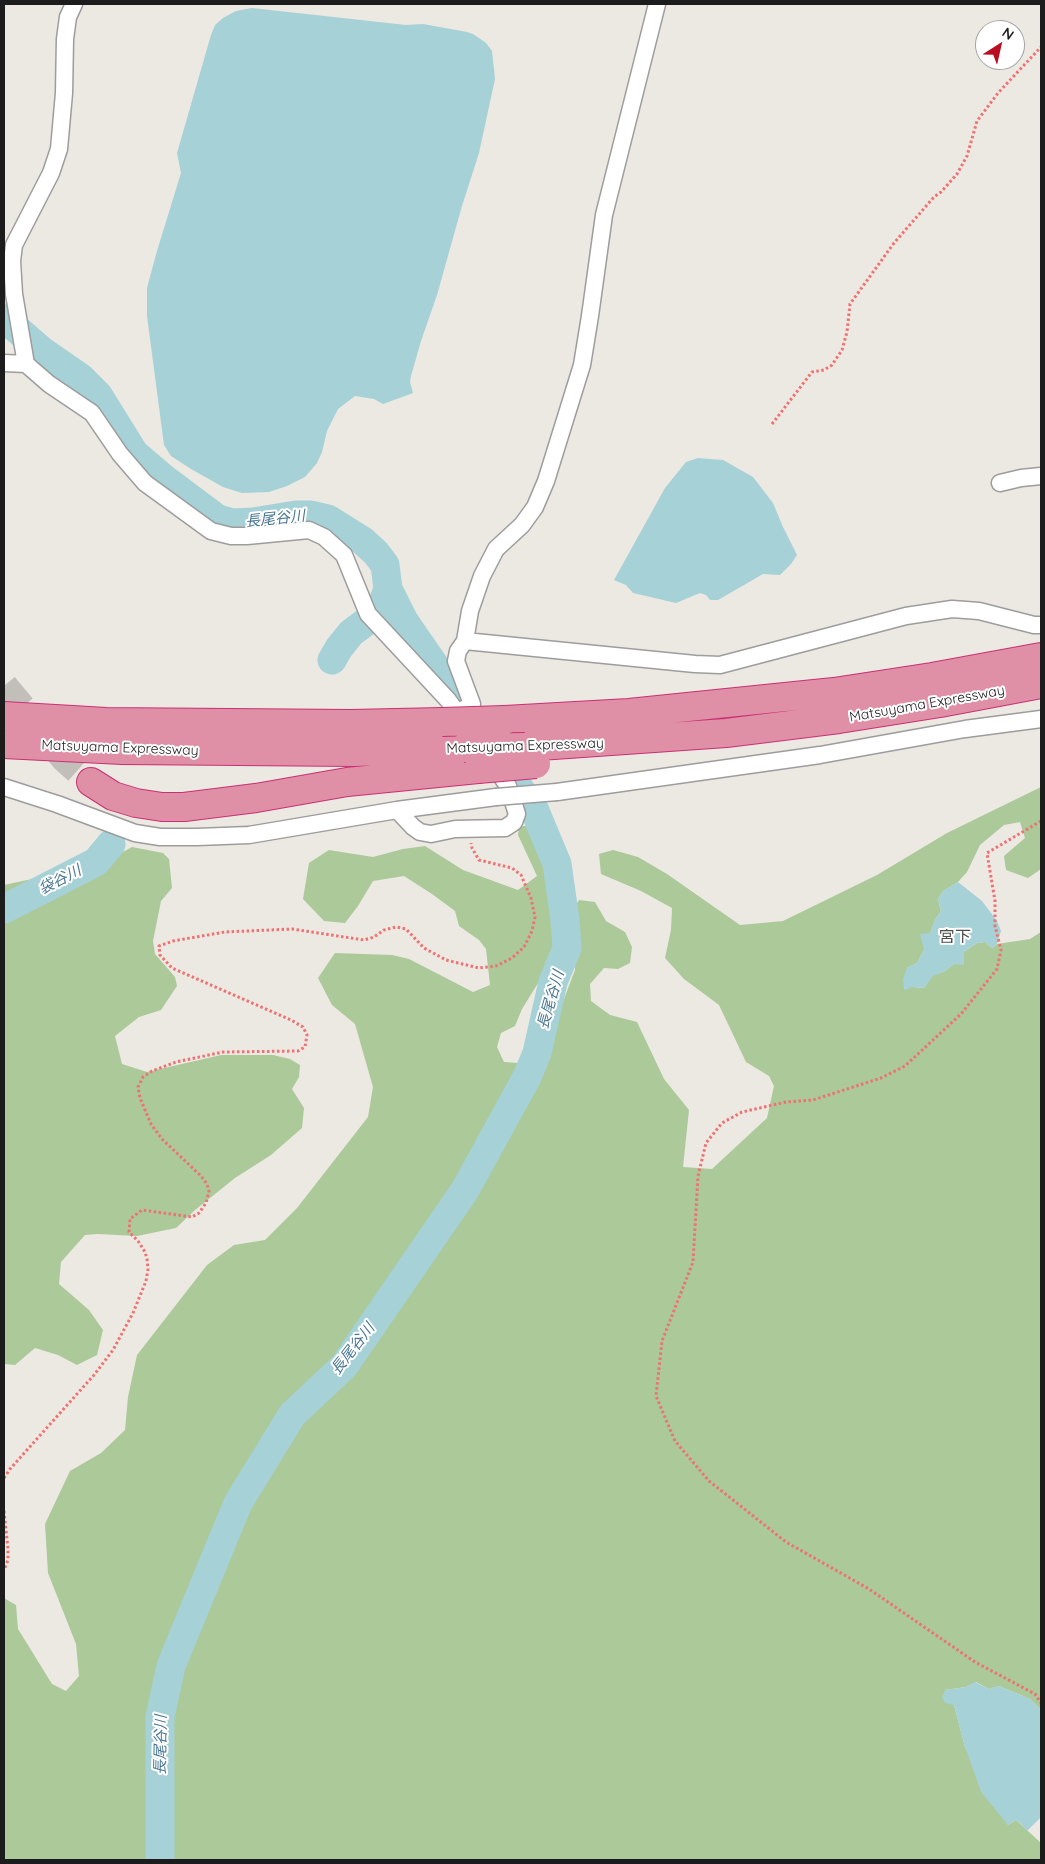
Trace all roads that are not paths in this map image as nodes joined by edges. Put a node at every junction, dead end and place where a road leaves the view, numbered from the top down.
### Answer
1 (658, 4) edge
2 (69, 8) edge
3 (4, 363) edge
4 (26, 364) junction
5 (1041, 476) edge
6 (1000, 483) dead end
7 (1041, 625) edge
8 (465, 641) junction
9 (1041, 657) edge
10 (1041, 684) edge
11 (457, 713) junction
12 (4, 716) edge
13 (1041, 719) edge
14 (4, 744) edge
15 (471, 759) junction
16 (91, 782) tunnel mouth
17 (4, 787) edge
18 (397, 810) junction

1 - 8 street
2 - 4 street
3 - 4 street
4 - 11 street
5 - 6 street
7 - 8 street
8 - 11 street
9 - 11 highway, Matsuyama Expressway, bridge
10 - 15 highway, Matsuyama Expressway, bridge
11 - 12 highway, Matsuyama Expressway
11 - 18 street
13 - 18 street, bridge
14 - 15 highway, Matsuyama Expressway
15 - 16 highway
17 - 18 street

